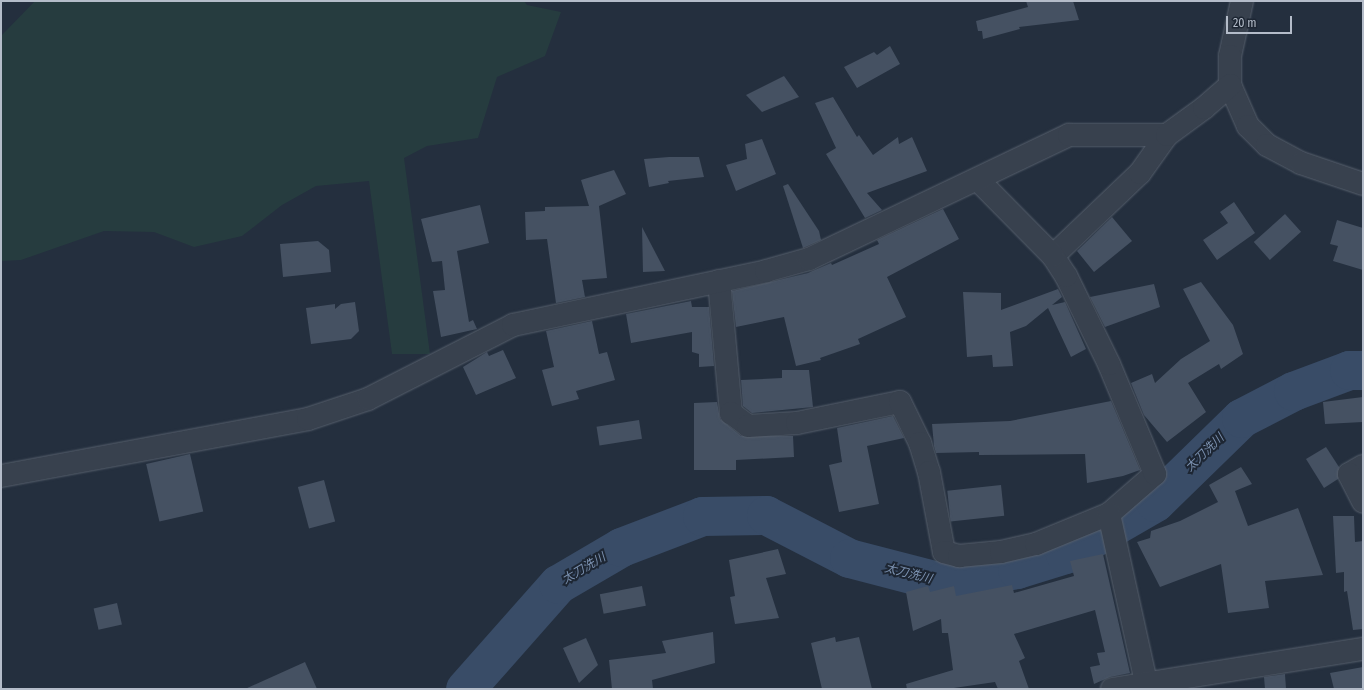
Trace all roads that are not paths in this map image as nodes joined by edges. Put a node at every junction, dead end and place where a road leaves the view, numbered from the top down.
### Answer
1 (1242, 1) edge
2 (1230, 85) junction
3 (1167, 135) junction
4 (978, 180) junction
5 (1363, 184) edge
6 (1053, 256) junction
7 (720, 281) junction
8 (1363, 466) edge
9 (1, 476) edge
10 (1363, 502) edge
11 (1109, 514) junction
12 (1363, 649) edge
13 (1146, 682) junction
14 (1198, 682) edge
15 (1112, 689) edge

1 - 2 street
2 - 3 street
2 - 5 street
3 - 4 street
3 - 6 street
4 - 6 street
4 - 7 street
6 - 11 street
7 - 9 street
7 - 11 street
8 - 10 street
11 - 13 street
12 - 14 street
13 - 14 street
13 - 15 street

